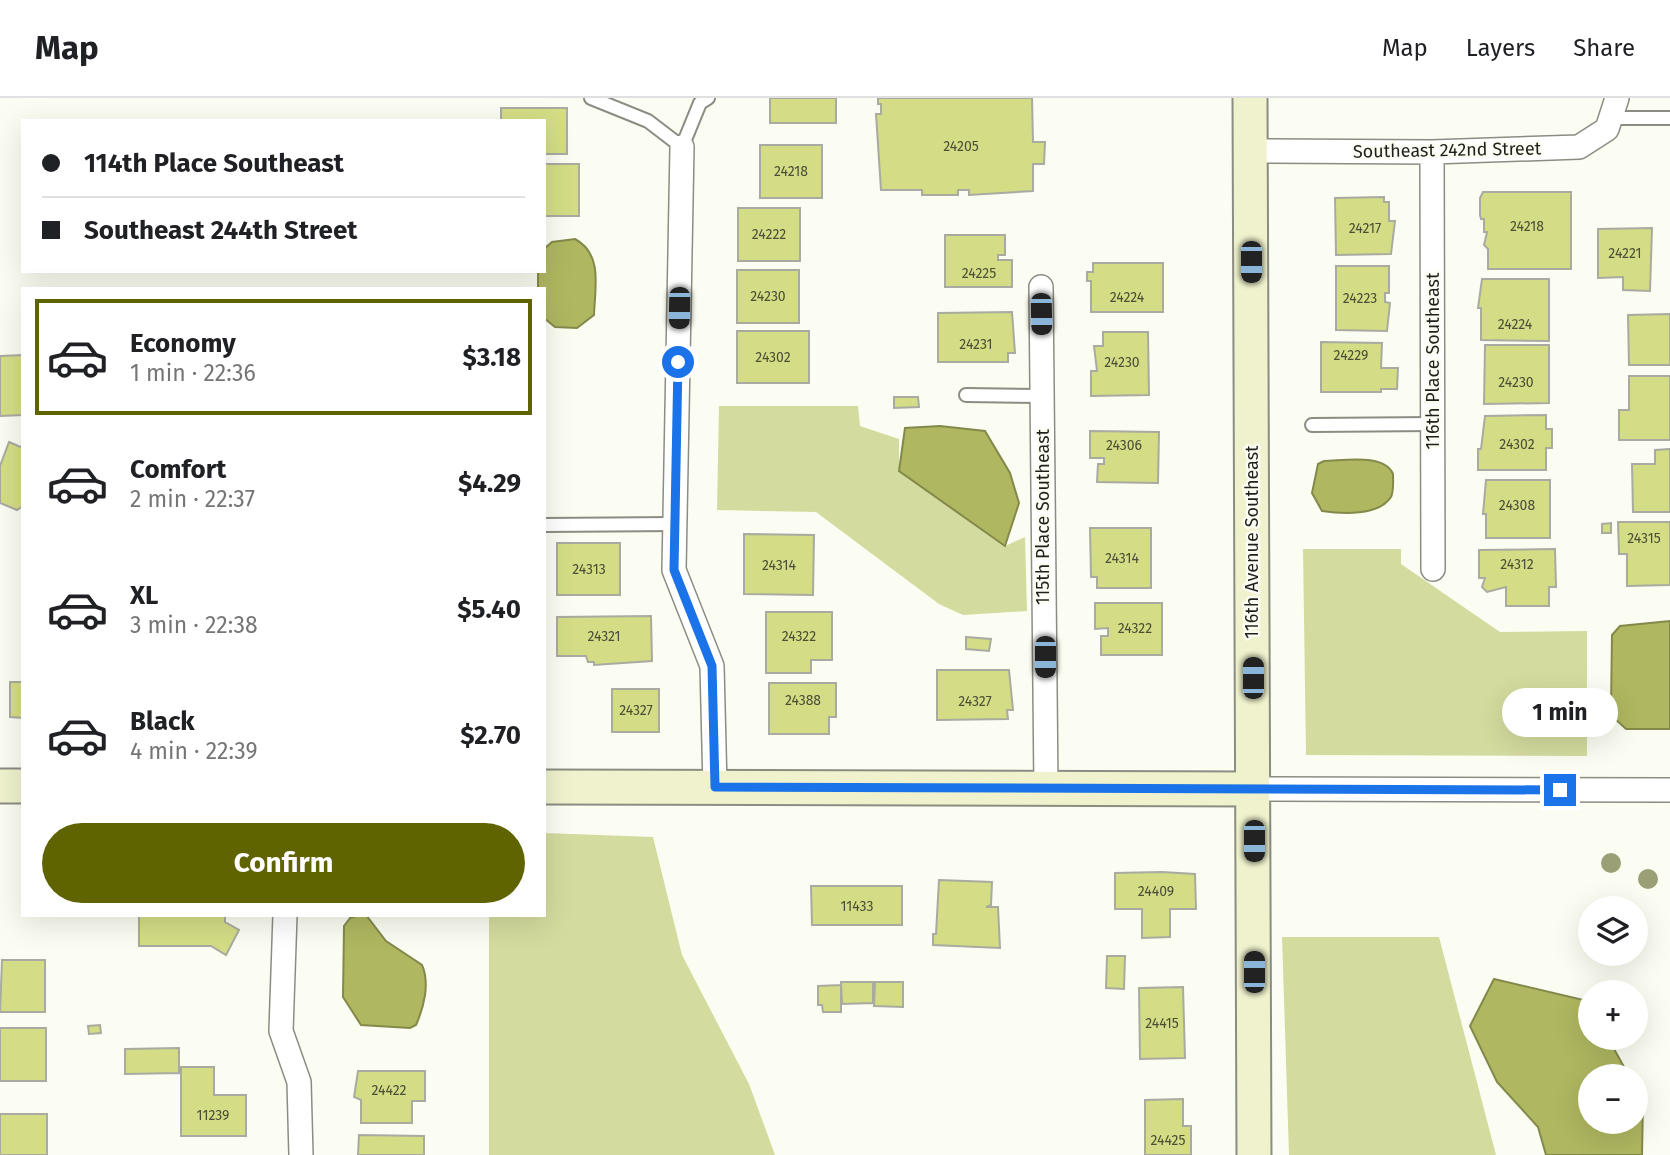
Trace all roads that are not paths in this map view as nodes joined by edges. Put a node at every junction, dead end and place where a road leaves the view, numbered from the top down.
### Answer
1 (591, 98) edge
2 (708, 98) edge
3 (1250, 98) edge
4 (1614, 108) edge
5 (1670, 118) edge
6 (682, 146) junction
7 (1250, 151) junction
8 (1432, 152) junction
9 (1041, 287) dead end
10 (965, 394) dead end
11 (1042, 396) junction
12 (1433, 424) junction
13 (1312, 425) dead end
14 (675, 524) junction
15 (546, 525) edge
16 (1433, 569) dead end
17 (0, 786) edge
18 (21, 786) edge
19 (546, 787) edge
20 (715, 787) junction
21 (1046, 788) junction
22 (1253, 789) junction
23 (1670, 790) edge
24 (285, 917) edge
25 (301, 1155) edge
26 (1254, 1155) edge

1 - 6 lane
2 - 6 lane
3 - 7 main road, 116th Avenue Southeast
4 - 5 lane
4 - 8 street, Southeast 242nd Street
6 - 14 street
7 - 8 street, Southeast 242nd Street
7 - 22 main road, 116th Avenue Southeast
8 - 12 street, 116th Place Southeast
9 - 11 street, 115th Place Southeast
10 - 11 lane
11 - 21 street, 115th Place Southeast
12 - 13 lane
12 - 16 street, 116th Place Southeast
14 - 15 lane
14 - 20 street
17 - 18 main road
19 - 20 main road
20 - 21 main road
21 - 22 main road
22 - 23 street
22 - 26 main road, 116th Avenue Southeast
24 - 25 street

